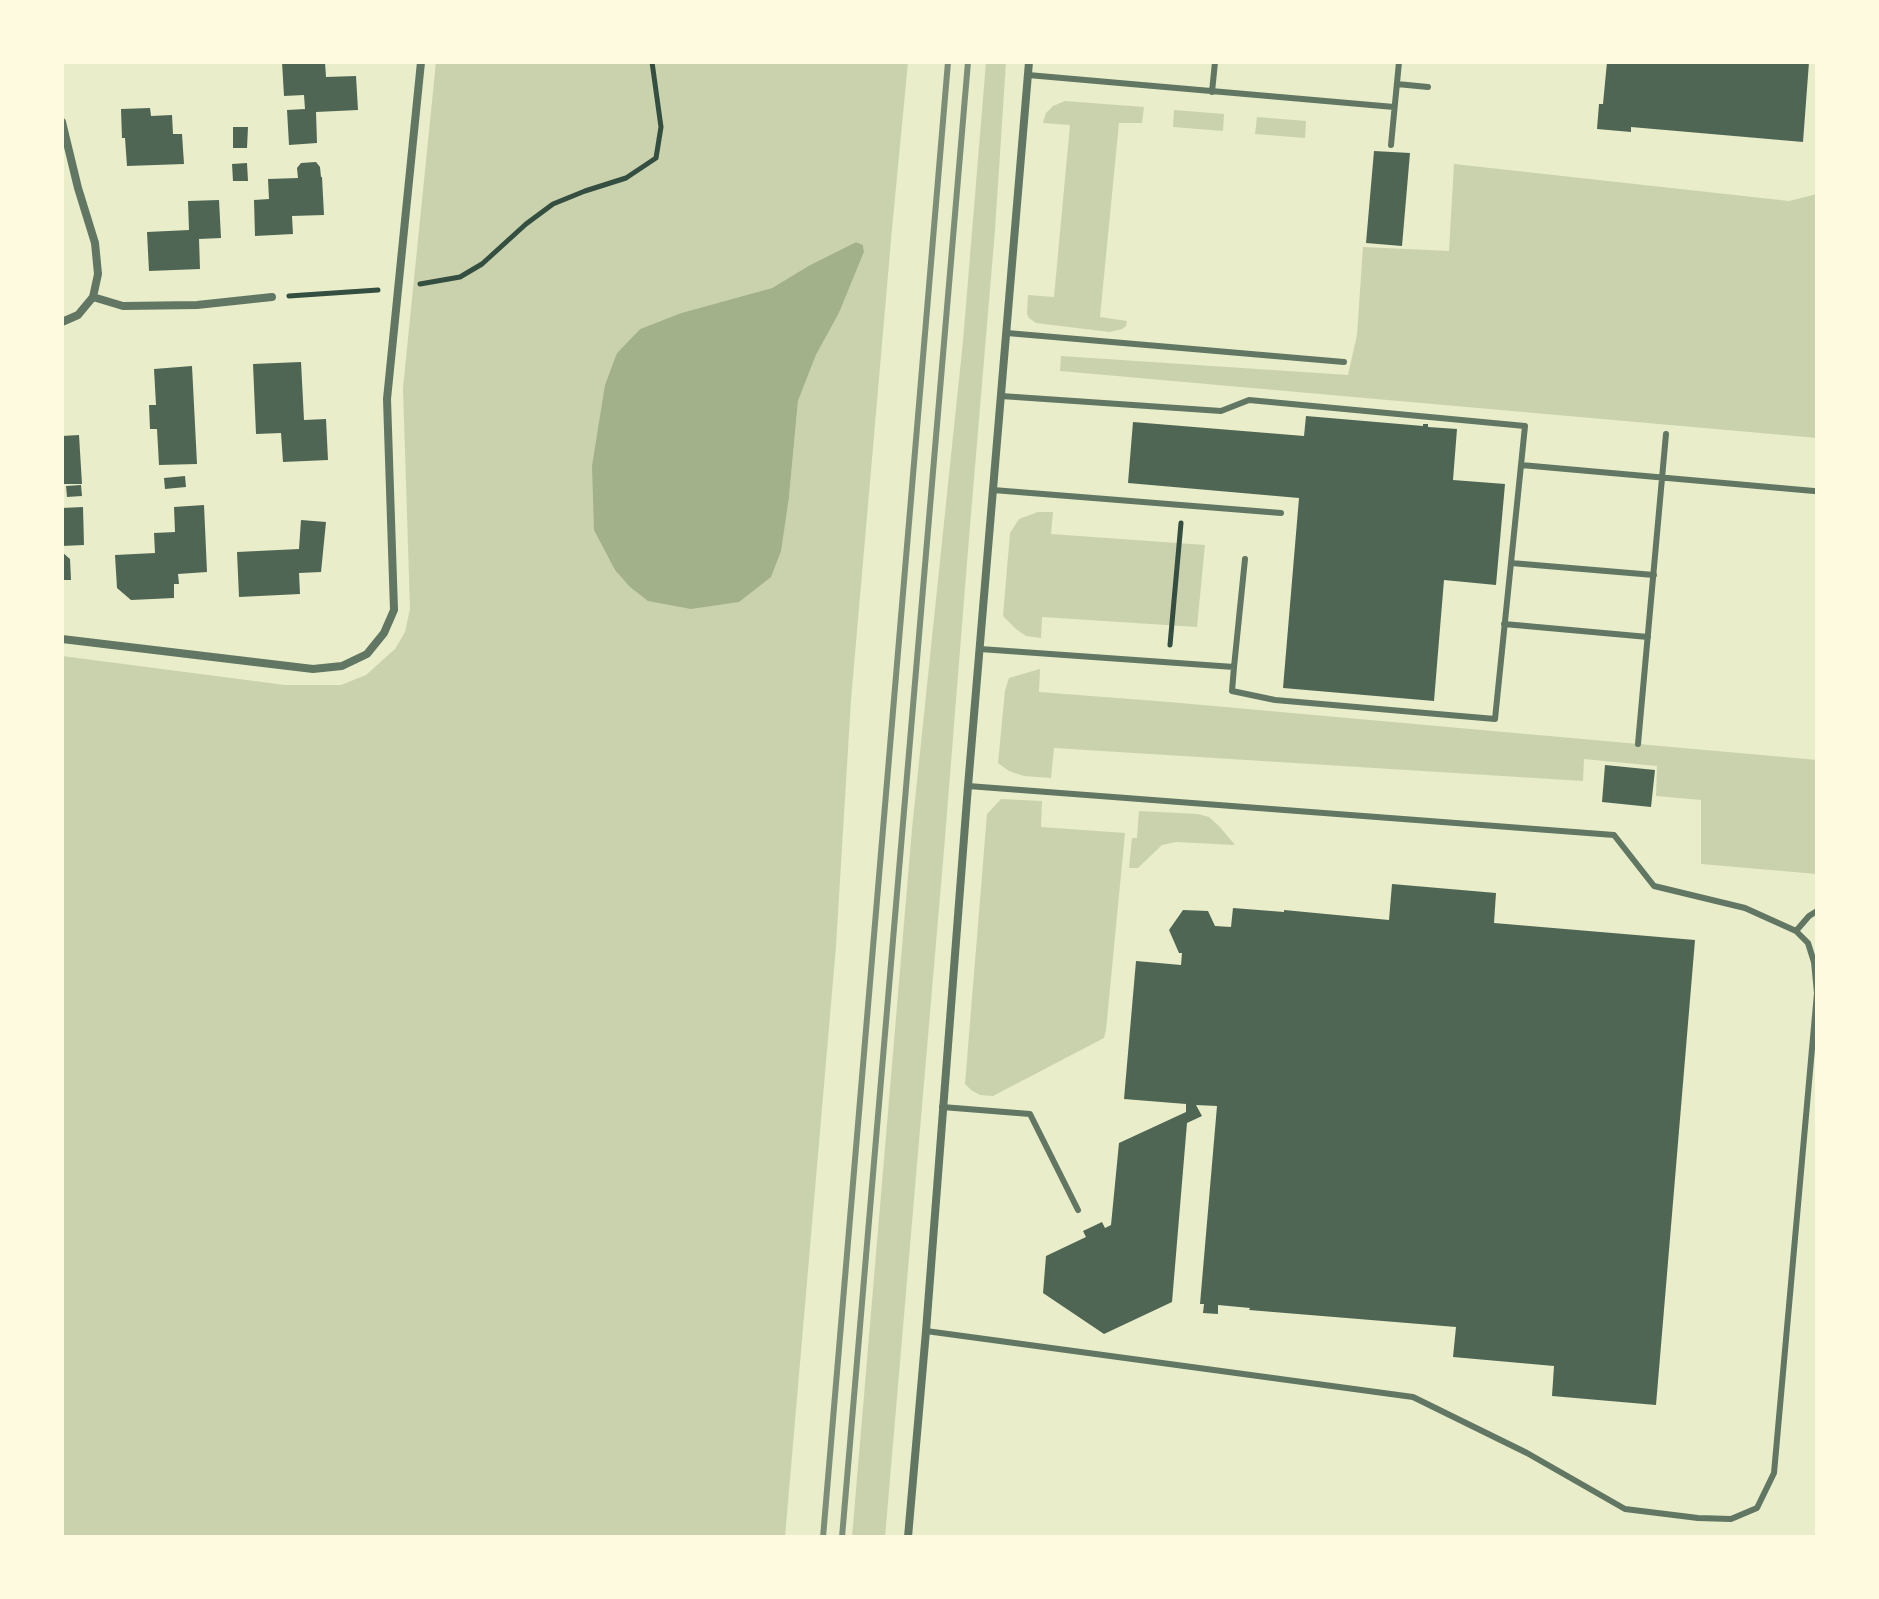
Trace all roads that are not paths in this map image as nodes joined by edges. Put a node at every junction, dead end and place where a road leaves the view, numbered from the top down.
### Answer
1 (421, 62) edge
2 (1029, 62) edge
3 (1215, 62) edge
4 (1399, 62) edge
5 (1028, 75) junction
6 (1397, 84) junction
7 (1428, 87) dead end
8 (1212, 92) junction
9 (1394, 107) junction
10 (62, 122) edge
11 (1391, 145) dead end
12 (93, 297) junction
13 (272, 297) road end
14 (62, 322) edge
15 (1007, 333) junction
16 (1344, 362) dead end
17 (1001, 396) junction
18 (1666, 434) dead end
19 (1521, 465) junction
20 (1662, 477) junction
21 (993, 490) junction
22 (1814, 491) dead end
23 (1281, 513) dead end
24 (1245, 559) dead end
25 (1511, 563) junction
26 (1654, 575) junction
27 (1504, 624) junction
28 (1648, 637) junction
29 (62, 639) edge
30 (980, 649) junction
31 (1234, 667) junction
32 (1638, 744) dead end
33 (968, 786) junction
34 (1817, 911) edge
35 (1796, 931) junction
36 (942, 1107) junction
37 (1078, 1210) dead end
38 (926, 1331) junction
39 (908, 1537) edge

1 - 29 street
2 - 5 street
3 - 8 lane
4 - 6 lane
5 - 8 lane
5 - 15 street
6 - 7 lane
6 - 9 lane
8 - 9 lane
9 - 11 lane
10 - 12 street
12 - 13 street
12 - 14 street
15 - 16 lane
15 - 17 street
17 - 19 lane
17 - 21 street
18 - 20 lane
19 - 20 lane
19 - 25 lane
20 - 22 lane
20 - 26 lane
21 - 23 lane
21 - 30 street
24 - 31 lane
25 - 26 lane
25 - 27 lane
26 - 28 lane
27 - 28 lane
27 - 31 lane
28 - 32 lane
30 - 31 lane
30 - 33 street
33 - 35 lane
33 - 36 street
34 - 35 lane
35 - 38 lane
36 - 37 lane
36 - 38 street
38 - 39 street

